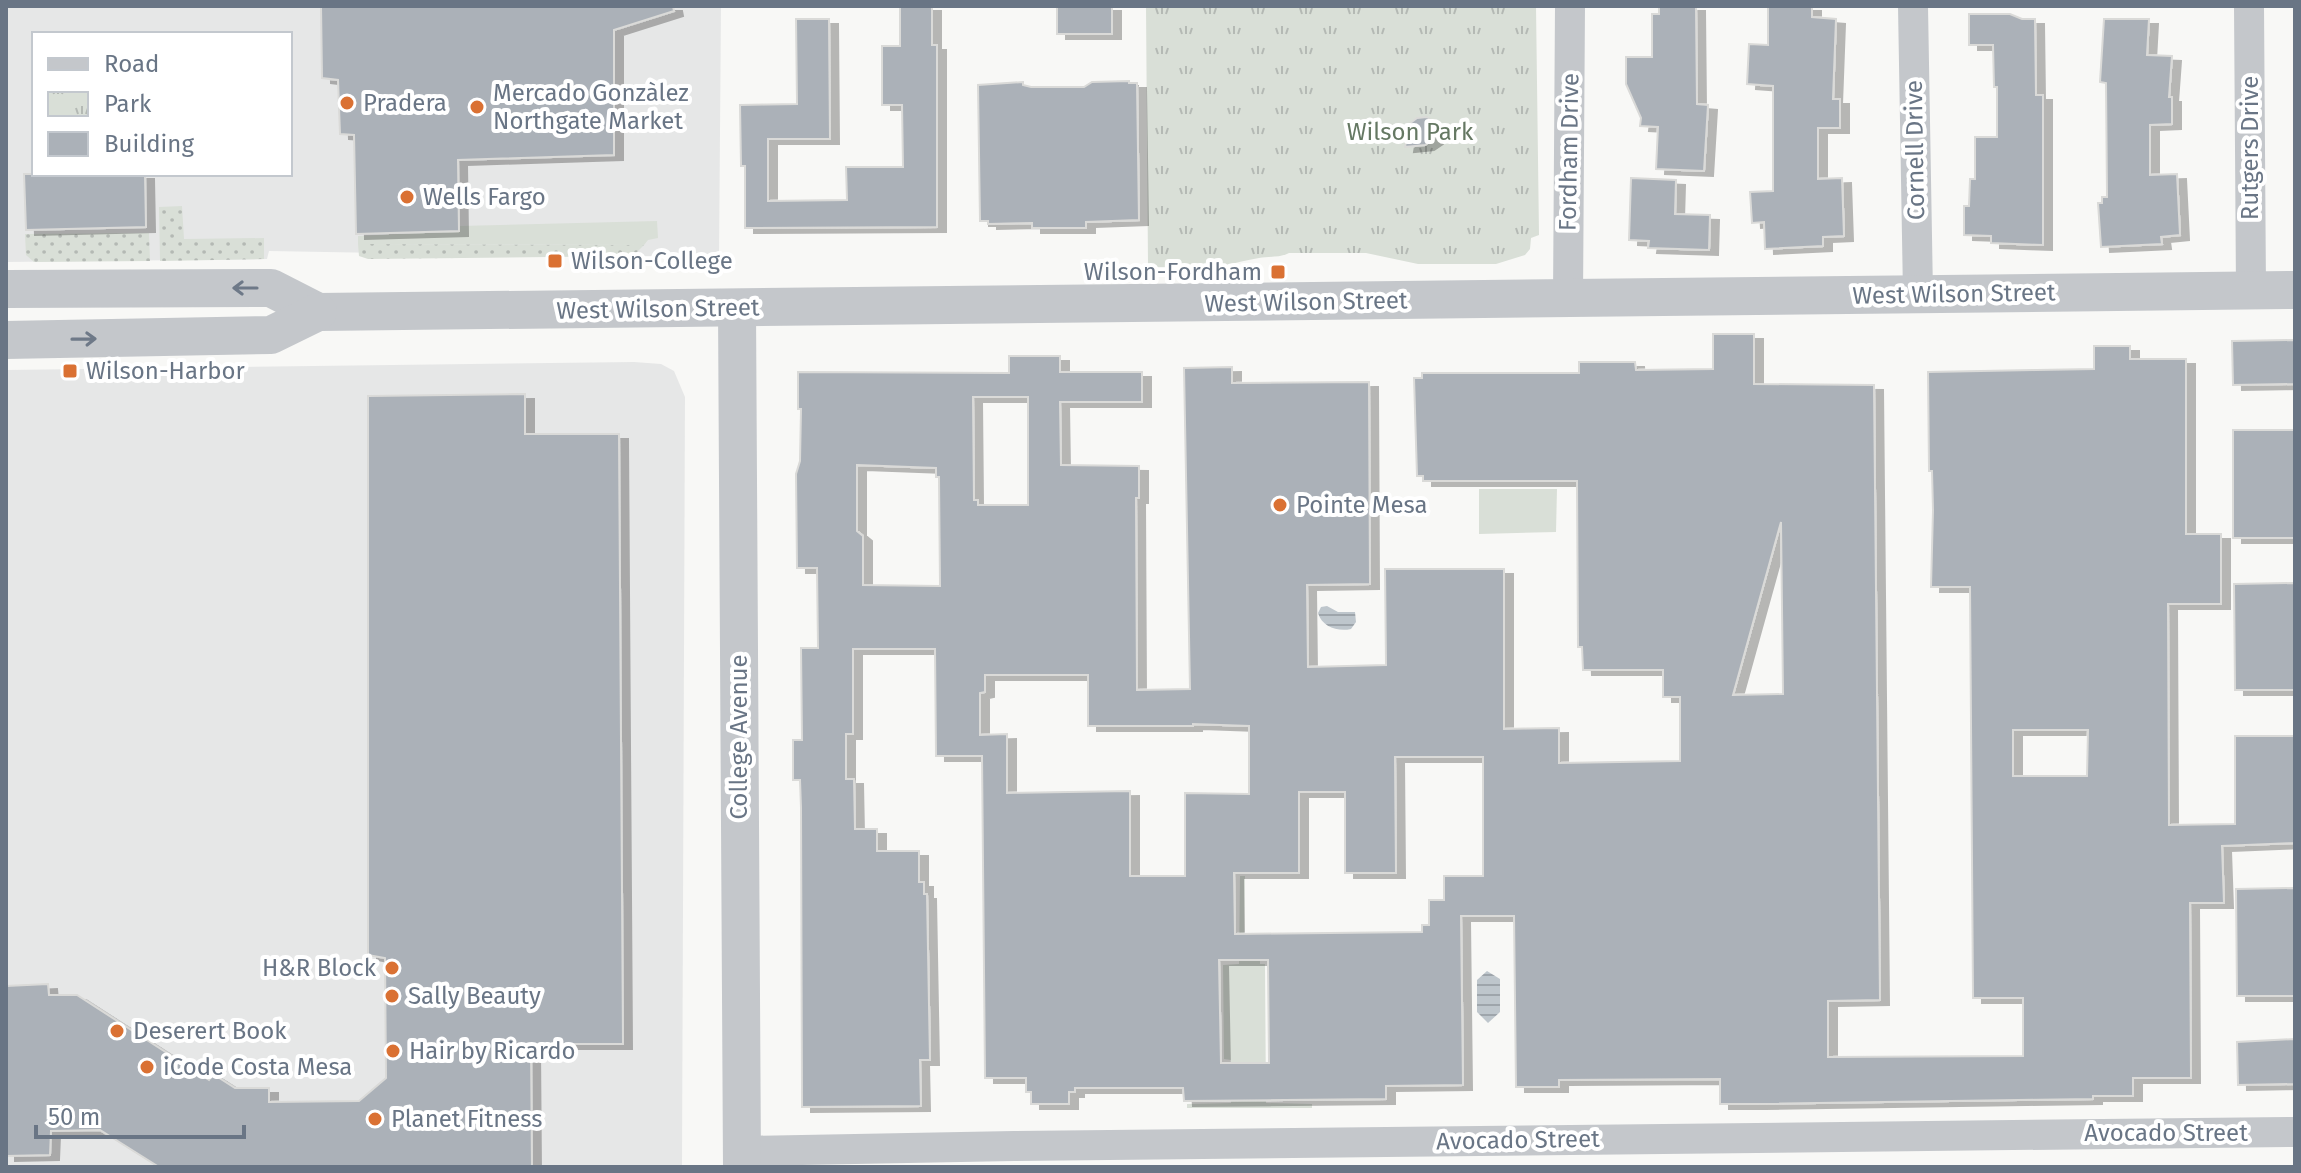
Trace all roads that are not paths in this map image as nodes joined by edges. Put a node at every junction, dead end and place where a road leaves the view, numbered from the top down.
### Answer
1 (1570, 6) edge
2 (1913, 6) edge
3 (2249, 6) edge
4 (6, 289) edge
5 (2295, 290) edge
6 (2251, 291) junction
7 (1918, 294) junction
8 (1568, 298) junction
9 (737, 308) junction
10 (318, 312) junction
11 (6, 340) edge
12 (2295, 1132) edge
13 (742, 1159) edge

1 - 8 street, Fordham Drive
2 - 7 street, Cornell Drive
3 - 6 street, Rutgers Drive
10 -> 4 street, West Wilson Street
5 - 6 street, West Wilson Street
6 - 7 street, West Wilson Street
7 - 8 street, West Wilson Street
8 - 9 street, West Wilson Street
9 - 10 street, West Wilson Street
9 - 13 street, College Avenue
11 -> 10 street, West Wilson Street
12 - 13 street, Avocado Street

